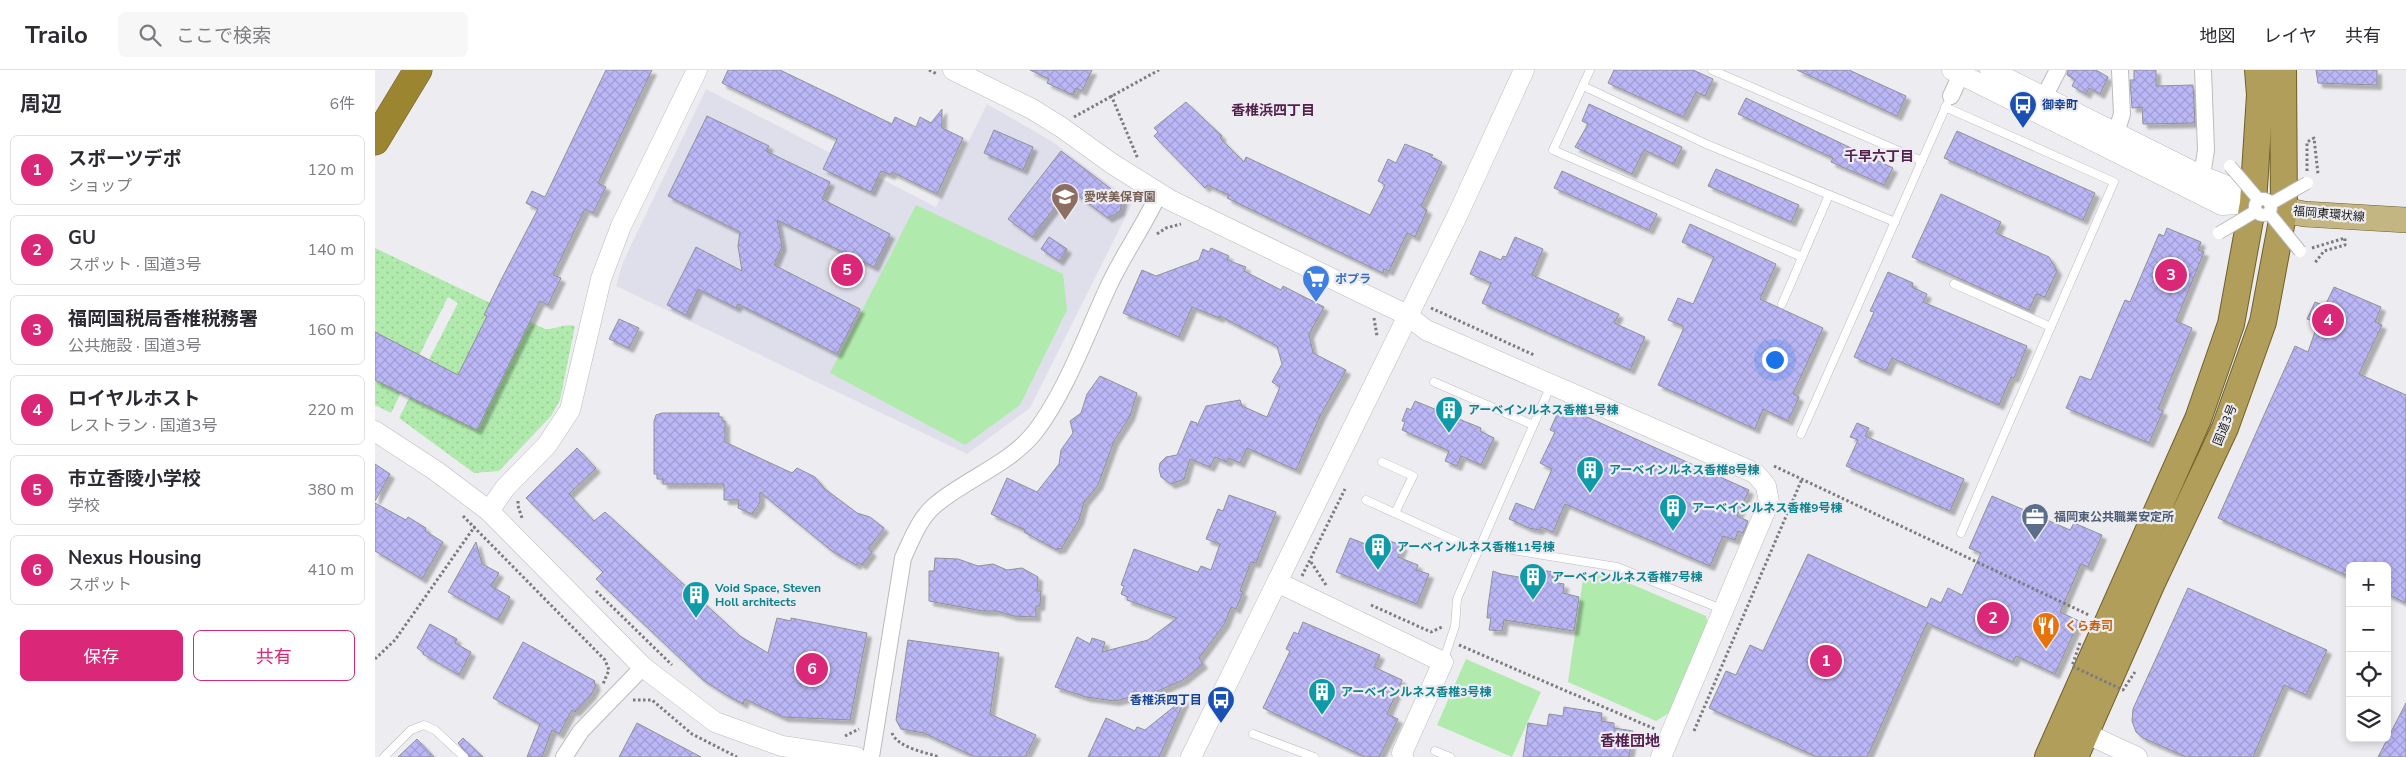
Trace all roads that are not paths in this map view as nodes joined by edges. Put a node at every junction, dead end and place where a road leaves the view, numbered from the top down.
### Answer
1 (418, 70) edge
2 (697, 70) edge
3 (1524, 70) edge
4 (1590, 70) edge
5 (1712, 70) edge
6 (1989, 70) edge
7 (2058, 70) edge
8 (2120, 70) edge
9 (2203, 70) edge
10 (2258, 70) edge
11 (2283, 70) edge
12 (1959, 71) edge
13 (946, 72) edge
14 (1583, 86) junction
15 (2045, 97) junction
16 (1948, 102) junction
17 (2116, 133) junction
18 (375, 141) edge
19 (1921, 161) junction
20 (2230, 166) dead end
21 (2202, 176) junction
22 (2307, 183) road end
23 (1154, 190) junction
24 (1829, 195) junction
25 (2265, 207) junction
26 (2406, 220) edge
27 (1895, 222) junction
28 (2219, 233) dead end
29 (2299, 251) road end
30 (1802, 257) junction
31 (1954, 284) dead end
32 (1782, 304) dead end
33 (1407, 315) junction
34 (2051, 327) junction
35 (1434, 382) dead end
36 (1551, 385) junction
37 (1533, 425) junction
38 (375, 431) edge
39 (1801, 434) dead end
40 (1382, 462) dead end
41 (1366, 500) dead end
42 (489, 511) junction
43 (1395, 513) junction
44 (1961, 533) dead end
45 (1479, 548) junction
46 (1277, 582) junction
47 (1724, 610) junction
48 (1443, 662) junction
49 (643, 667) junction
50 (2085, 733) junction
51 (1253, 734) dead end
52 (1435, 751) dead end
53 (384, 757) edge
54 (464, 757) edge
55 (564, 757) edge
56 (856, 757) edge
57 (871, 757) edge
58 (1191, 757) edge
59 (1313, 757) edge
60 (1403, 757) edge
61 (1450, 757) edge
62 (1661, 757) edge
63 (2048, 757) edge
64 (2075, 757) edge
65 (2137, 757) edge

1 - 18 highway
2 - 42 street
3 - 33 street
4 - 14 lane
5 - 19 lane
6 - 15 street
7 - 15 street
8 - 17 street
9 - 21 street
10 - 25 highway, 国道3号
11 - 25 highway, 国道3号
12 - 16 street
12 - 25 street
13 - 23 street
14 - 24 lane
14 - 30 lane
15 - 17 street
16 - 19 lane
16 - 34 lane
17 - 21 street
19 - 27 lane
20 - 25 street, bridge
21 - 25 street
22 - 25 street, bridge
23 - 33 street
23 - 57 street
24 - 27 lane
24 - 30 lane
25 - 26 main road, 福岡東環状線
25 - 28 street, bridge
25 - 29 street, bridge
25 - 50 highway, 国道3号
25 - 63 highway, 国道3号
27 - 39 lane
30 - 32 lane
31 - 34 lane
33 - 36 street
33 - 46 street
34 - 44 lane
35 - 37 lane
36 - 37 lane
36 - 47 street
37 - 45 lane
38 - 42 street
40 - 43 lane
41 - 43 lane
42 - 49 street
43 - 45 lane
45 - 47 lane
45 - 48 lane
46 - 48 street
46 - 58 street
47 - 62 street
48 - 60 street
49 - 55 street
49 - 56 street
50 - 64 highway, 国道3号
50 - 65 street
51 - 59 lane
52 - 61 lane
53 - 54 lane

